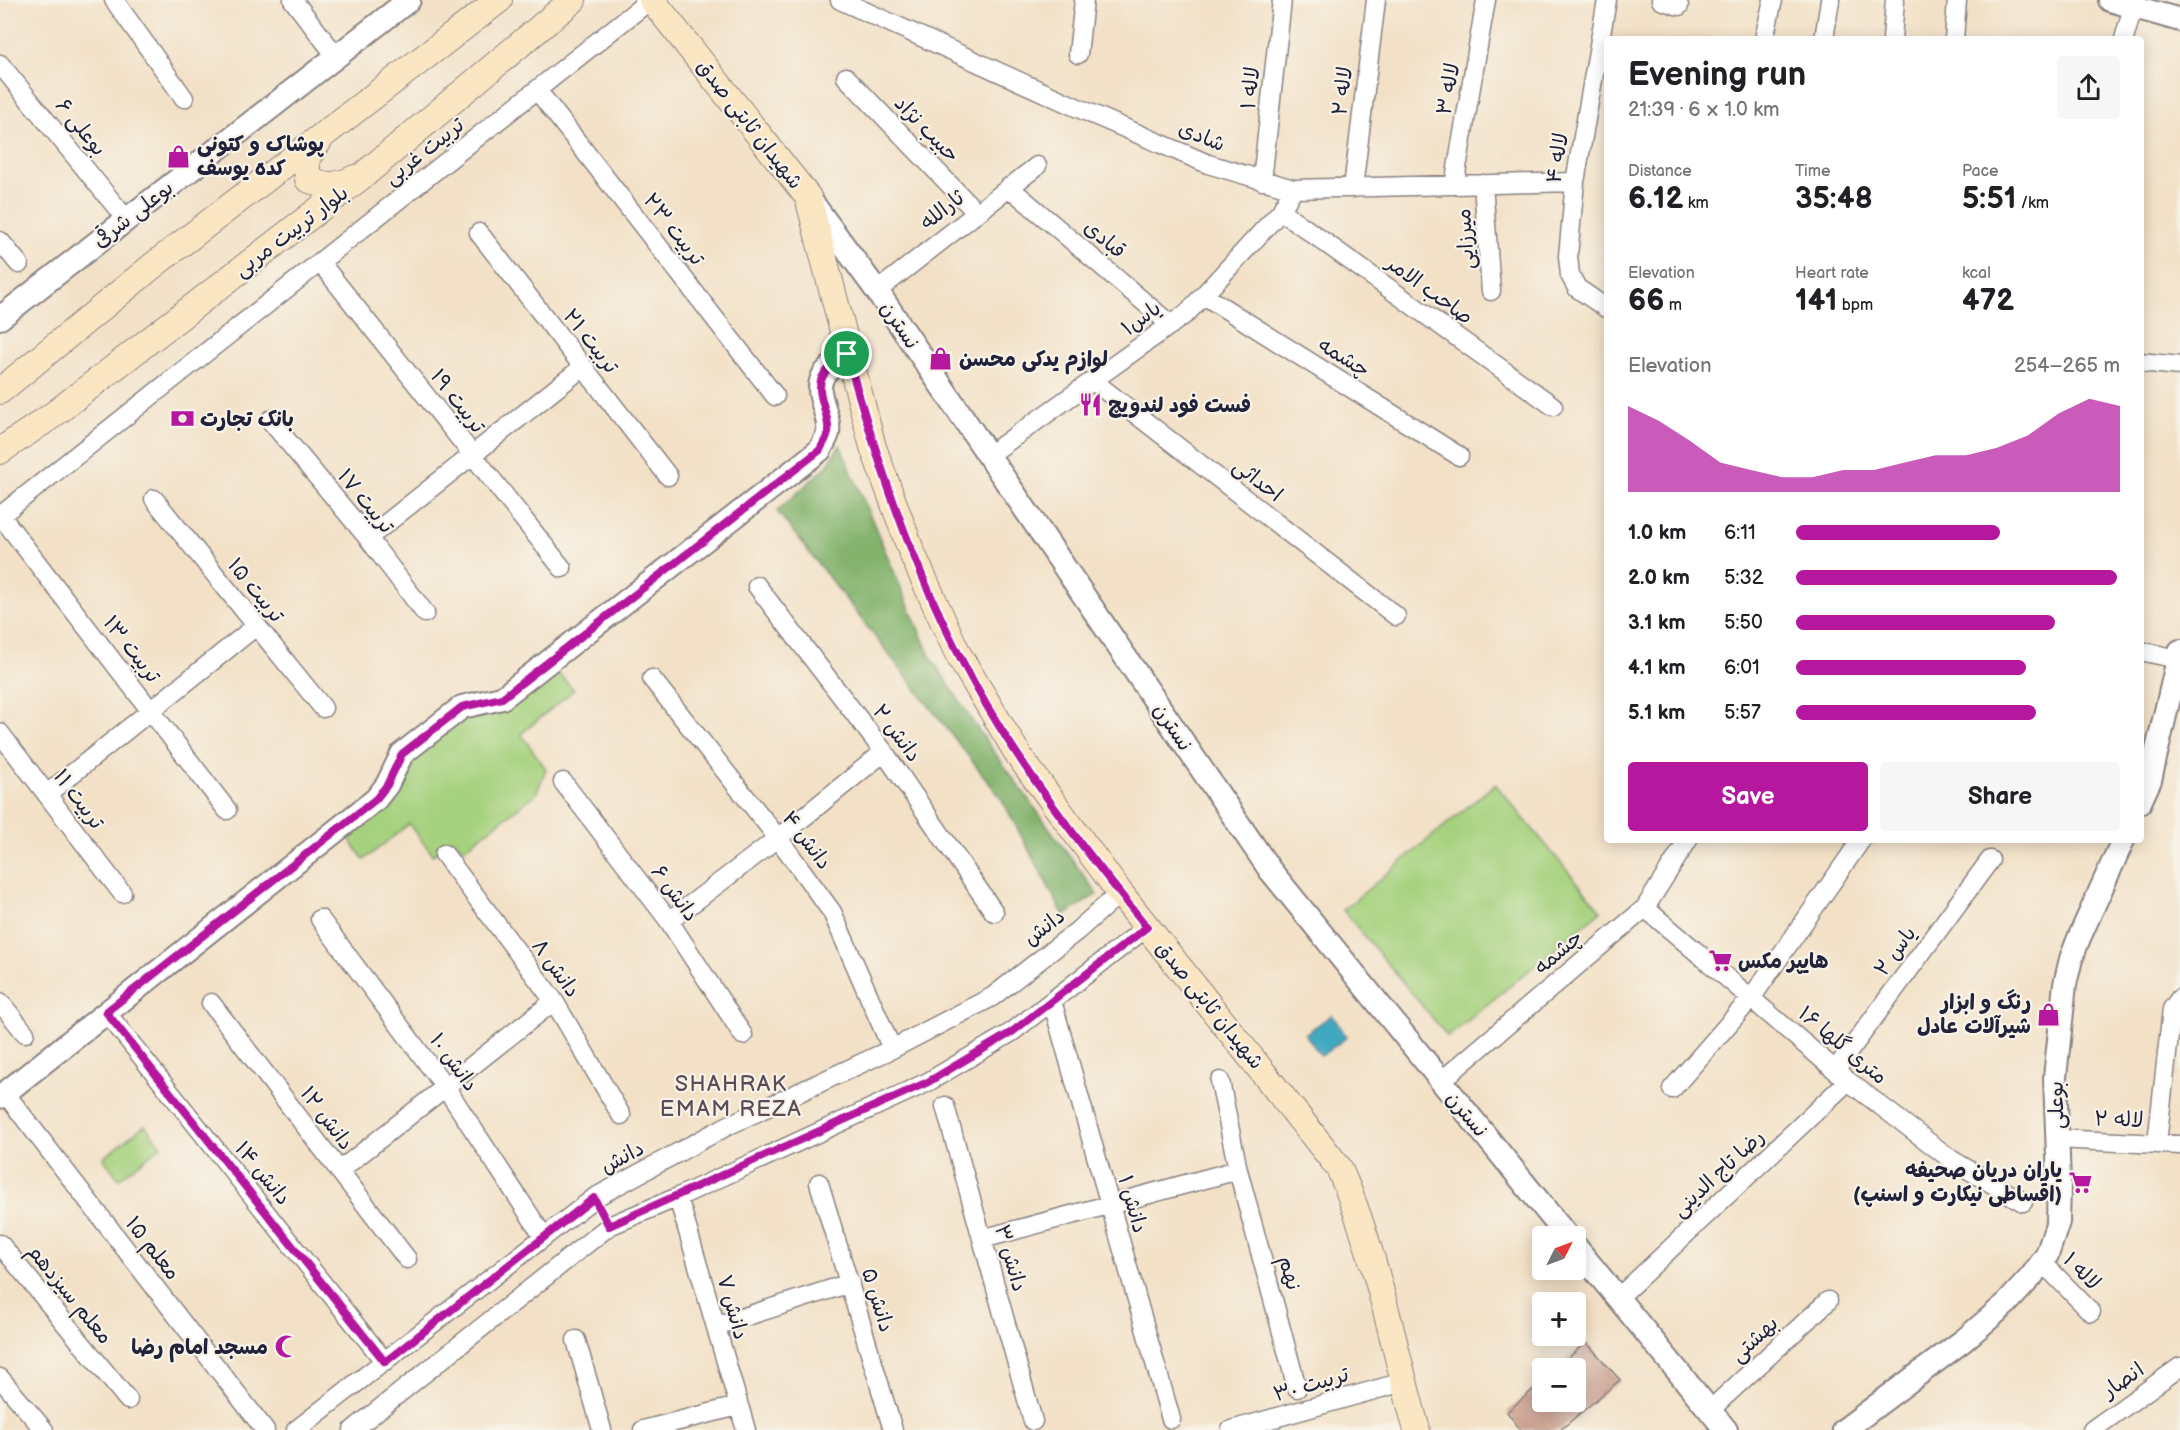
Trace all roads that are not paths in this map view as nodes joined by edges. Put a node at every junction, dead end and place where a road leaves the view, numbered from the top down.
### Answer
1 (114, 0) edge
2 (293, 0) edge
3 (409, 0) edge
4 (499, 0) edge
5 (573, 0) edge
6 (651, 0) edge
7 (840, 0) edge
8 (1084, 0) edge
9 (1282, 0) edge
10 (1376, 0) edge
11 (1486, 0) edge
12 (1606, 0) edge
13 (1661, 0) edge
14 (1773, 0) edge
15 (1830, 0) edge
16 (1895, 0) edge
17 (1957, 0) edge
18 (2110, 0) edge
19 (1679, 6) dead end
20 (2133, 7) junction
21 (878, 9) edge
22 (2180, 20) edge
23 (1765, 36) edge
24 (1824, 36) edge
25 (1892, 36) edge
26 (1954, 36) edge
27 (2125, 36) edge
28 (1078, 54) dead end
29 (336, 56) junction
30 (0, 64) edge
31 (846, 77) dead end
32 (537, 90) junction
33 (184, 98) dead end
34 (331, 128) junction
35 (1037, 166) dead end
36 (366, 173) junction
37 (1262, 181) junction
38 (1575, 182) junction
39 (1483, 184) junction
40 (1454, 185) junction
41 (1009, 187) junction
42 (1353, 188) junction
43 (1293, 189) junction
44 (808, 197) junction
45 (1281, 211) junction
46 (976, 212) junction
47 (126, 219) junction
48 (478, 233) dead end
49 (0, 241) edge
50 (320, 262) junction
51 (19, 264) dead end
52 (877, 291) junction
53 (1491, 291) dead end
54 (1205, 296) junction
55 (1604, 307) edge
56 (0, 318) edge
57 (1171, 325) junction
58 (847, 354) junction
59 (2144, 362) edge
60 (2180, 366) edge
61 (583, 367) junction
62 (1093, 381) junction
63 (0, 391) edge
64 (775, 396) dead end
65 (1553, 406) dead end
66 (270, 420) dead end
67 (0, 452) edge
68 (472, 455) junction
69 (989, 455) junction
70 (1459, 456) dead end
71 (668, 476) dead end
72 (154, 499) dead end
73 (0, 516) edge
74 (368, 538) junction
75 (562, 568) dead end
76 (757, 586) dead end
77 (425, 613) dead end
78 (1396, 616) dead end
79 (256, 626) junction
80 (2144, 651) edge
81 (2179, 655) edge
82 (652, 679) dead end
83 (323, 708) dead end
84 (151, 711) junction
85 (0, 733) edge
86 (884, 752) junction
87 (564, 782) dead end
88 (2144, 793) edge
89 (47, 794) junction
90 (227, 810) dead end
91 (778, 838) junction
92 (1686, 843) edge
93 (1859, 843) edge
94 (2122, 843) edge
95 (444, 854) dead end
96 (1990, 860) dead end
97 (122, 893) dead end
98 (1120, 893) junction
99 (1645, 908) junction
100 (994, 912) dead end
101 (320, 919) dead end
102 (669, 921) junction
103 (1147, 927) junction
104 (1752, 997) junction
105 (2180, 998) edge
106 (554, 1001) junction
107 (1052, 1001) junction
108 (0, 1002) edge
109 (211, 1003) dead end
110 (106, 1012) junction
111 (25, 1033) dead end
112 (743, 1035) dead end
113 (892, 1049) junction
114 (1842, 1075) junction
115 (1220, 1081) dead end
116 (1440, 1082) junction
117 (446, 1088) junction
118 (1672, 1089) dead end
119 (2, 1095) edge
120 (945, 1106) dead end
121 (621, 1115) dead end
122 (2056, 1139) junction
123 (2157, 1143) junction
124 (2180, 1145) edge
125 (1238, 1170) junction
126 (339, 1171) junction
127 (819, 1184) dead end
128 (678, 1197) junction
129 (594, 1198) junction
130 (2023, 1202) dead end
131 (1110, 1205) junction
132 (609, 1226) junction
133 (1559, 1226) edge
134 (544, 1237) junction
135 (982, 1239) junction
136 (0, 1244) edge
137 (408, 1259) dead end
138 (1586, 1259) edge
139 (2042, 1262) junction
140 (850, 1283) junction
141 (1618, 1298) junction
142 (1828, 1301) dead end
143 (2091, 1312) dead end
144 (716, 1326) junction
145 (576, 1340) dead end
146 (385, 1362) junction
147 (2180, 1367) edge
148 (0, 1378) edge
149 (1403, 1382) junction
150 (1297, 1388) dead end
151 (128, 1400) dead end
152 (738, 1406) junction
153 (1710, 1410) junction
154 (1171, 1419) dead end
155 (1033, 1422) dead end
156 (44, 1430) edge
157 (265, 1430) edge
158 (296, 1430) edge
159 (353, 1430) edge
160 (602, 1430) edge
161 (643, 1430) edge
162 (746, 1430) edge
163 (893, 1430) edge
164 (1231, 1430) edge
165 (1417, 1430) edge
166 (1726, 1430) edge
167 (1844, 1430) edge
168 (2092, 1430) edge

1 - 33 street
2 - 29 street
3 - 29 street, بوعلی شرقی
4 - 34 main road
5 - 36 main road, بلوار تربیت مربی
6 - 32 street, تربیت غربی
6 - 44 main road, شهیدان ثابتی صدق
7 - 21 street, شادی
8 - 28 street
9 - 37 street, لاله ۱
10 - 42 street, لاله ۲
11 - 40 street, لاله ۳
12 - 38 street, لاله ۴
13 - 19 street
14 - 23 street
15 - 24 street
16 - 25 street
17 - 26 street
18 - 20 street
20 - 22 street
20 - 27 street
21 - 37 street, شادی
29 - 47 street, بوعلی شرقی
30 - 47 street, بوعلی ۶
31 - 46 street, حبیب نژاد
32 - 50 street, تربیت غربی
32 - 64 street, تربیت ۲۳
34 - 36 main road
34 - 63 main road
35 - 41 street, ثارالله
36 - 67 main road, بلوار تربیت مربی
37 - 43 street, شادی
38 - 39 street, شادی
38 - 55 street, لاله ۴
39 - 40 street, شادی
39 - 53 street, میرزایی
40 - 42 street, شادی
41 - 46 street, ثارالله
41 - 57 street, قبادی
42 - 43 street, شادی
43 - 45 street, یاس۱
44 - 52 street, نسترن
44 - 58 main road, شهیدان ثابتی صدق
45 - 54 street, یاس۱
45 - 65 street, صاحب الامر
46 - 52 street, ثارالله
47 - 56 street, بوعلی شرقی
48 - 61 street, تربیت ۲۱
49 - 51 street
50 - 68 street, تربیت ۱۹
50 - 73 street, تربیت غربی
52 - 69 street, نسترن
54 - 57 street, یاس۱
54 - 70 street, چشمه
57 - 62 street, یاس۱
58 - 98 main road, شهیدان ثابتی صدق
58 - 110 street
59 - 60 street
61 - 68 street
61 - 71 street, تربیت ۲۱
62 - 69 street, یاس۱
62 - 78 street, احداثی
66 - 74 street, تربیت ۱۷
68 - 74 street
68 - 75 street, تربیت ۱۹
69 - 116 street, نسترن
72 - 79 street, تربیت ۱۵
73 - 84 street, تربیت ۱۳
74 - 77 street, تربیت ۱۷
76 - 86 street, دانش ۲
79 - 83 street, تربیت ۱۵
79 - 84 street
80 - 81 street
81 - 88 street
82 - 91 street, دانش ۴
84 - 89 street
84 - 90 street, تربیت ۱۳
85 - 89 street, تربیت ۱۱
86 - 91 street
86 - 100 street, دانش ۲
87 - 102 street, دانش ۶
89 - 97 street, تربیت ۱۱
91 - 102 street
91 - 113 street, دانش ۴
92 - 99 street, چشمه
93 - 104 street
94 - 122 street, بوعلی
95 - 106 street, دانش ۸
96 - 114 street, یاس ۲
98 - 103 main road, شهیدان ثابتی صدق
98 - 113 street, دانش
99 - 104 street, ۱۶ متری گلها
99 - 116 street, چشمه
101 - 117 street, دانش ۱۰
102 - 112 street, دانش ۶
103 - 107 street
103 - 149 main road, شهیدان ثابتی صدق
104 - 114 street, ۱۶ متری گلها
104 - 118 street
105 - 123 street
106 - 117 street
106 - 121 street, دانش ۸
107 - 128 street
107 - 131 street, دانش ۱
108 - 111 street
109 - 126 street, دانش ۱۲
110 - 119 street
110 - 146 street, دانش ۱۴
113 - 129 street, دانش
114 - 130 street, ۱۶ متری گلها
114 - 141 street, رضا تاج الدینی
115 - 125 street, نهم
116 - 133 street, نسترن
117 - 126 street
117 - 134 street, دانش ۱۰
119 - 157 street, معلم ۱۵
120 - 135 street, دانش ۳
122 - 123 street, لاله ۲
122 - 139 street, بوعلی
123 - 124 street, لاله ۲
125 - 131 street
125 - 150 street, نهم
126 - 137 street, دانش ۱۲
127 - 140 street, دانش ۵
128 - 132 street
128 - 144 street, دانش ۷
129 - 132 street
129 - 134 street, دانش
131 - 135 street
131 - 154 street, دانش ۱
132 - 159 street
134 - 146 street, دانش
135 - 155 street, دانش ۳
136 - 151 street, معلم سیزدهم
138 - 141 street
139 - 143 street, لاله ۱
139 - 167 street, بوعلی
140 - 144 street
140 - 163 street, دانش ۵
141 - 153 street
142 - 153 street, بهشتی
144 - 152 street, دانش ۷
145 - 160 street
146 - 158 street, دانش
147 - 168 street, انصار
148 - 156 street
149 - 164 street, تربیت ۳۰
149 - 165 main road, شهیدان ثابتی صدق
152 - 161 street
152 - 162 street, دانش ۷
153 - 166 street

